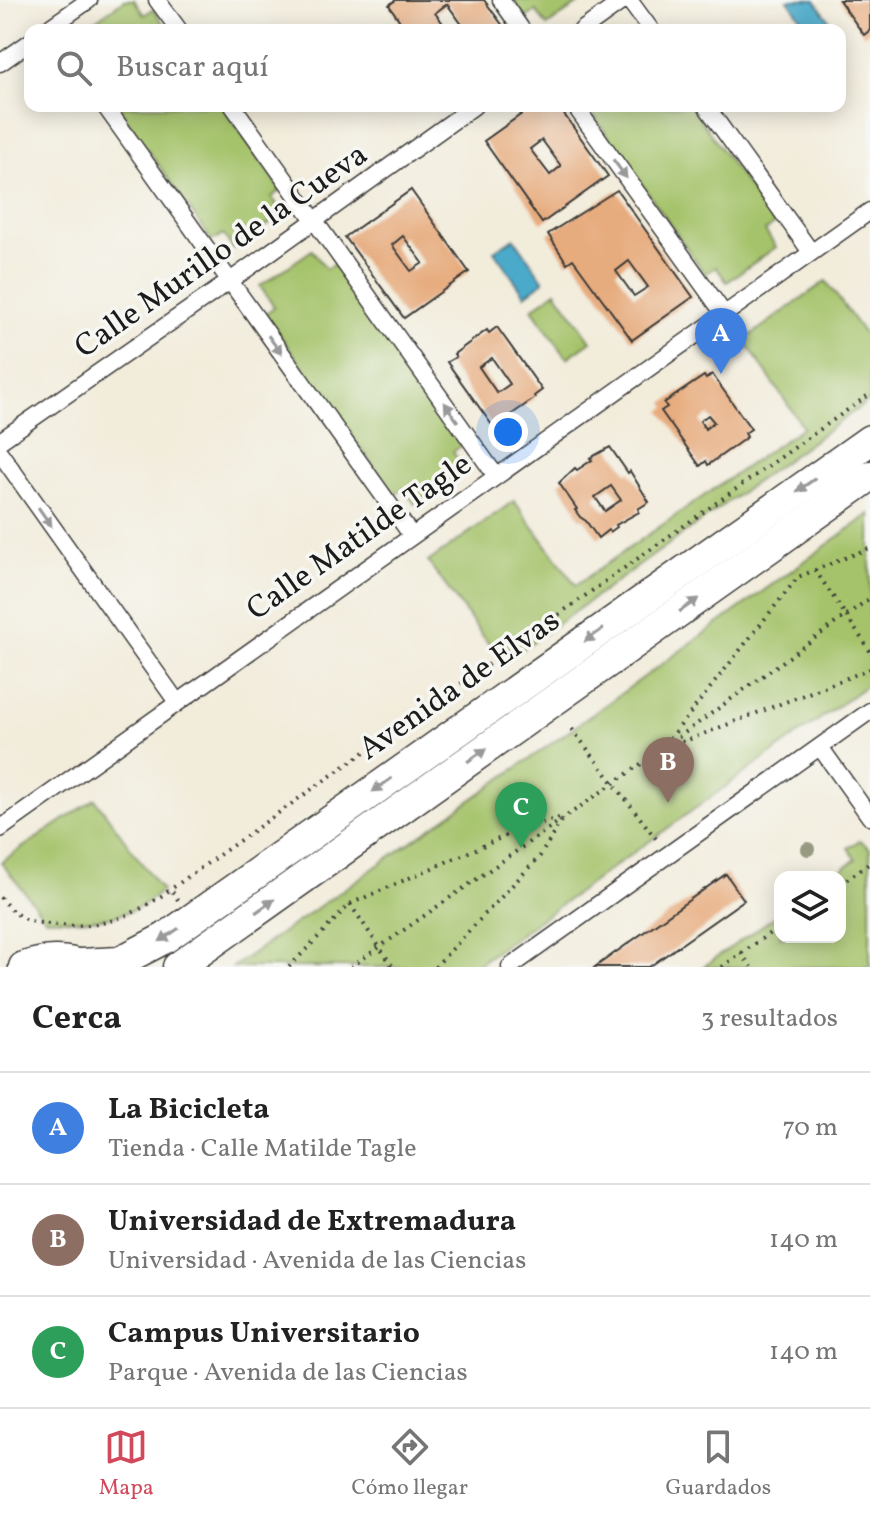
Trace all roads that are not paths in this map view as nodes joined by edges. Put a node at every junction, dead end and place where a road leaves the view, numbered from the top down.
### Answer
1 (89, 0) edge
2 (157, 0) edge
3 (501, 0) edge
4 (626, 0) edge
5 (56, 24) edge
6 (175, 24) edge
7 (518, 24) edge
8 (591, 24) edge
9 (646, 24) edge
10 (24, 46) edge
11 (0, 63) edge
12 (109, 112) edge
13 (237, 112) edge
14 (466, 112) edge
15 (579, 112) edge
16 (710, 112) edge
17 (870, 211) edge
18 (316, 221) junction
19 (811, 252) junction
20 (230, 281) junction
21 (724, 314) junction
22 (870, 440) edge
23 (0, 441) edge
24 (0, 453) edge
25 (496, 476) junction
26 (870, 476) edge
27 (412, 536) junction
28 (177, 702) junction
29 (870, 711) edge
30 (820, 747) junction
31 (870, 817) edge
32 (0, 829) edge
33 (83, 966) edge
34 (24, 967) edge
35 (178, 967) edge
36 (510, 967) edge

1 - 5 street
2 - 6 street
3 - 7 street
4 - 8 street
4 - 9 street
10 - 11 street
12 - 20 street
13 - 18 street
14 - 18 street, Calle Murillo de la Cueva
15 -> 21 street
16 - 19 street
17 - 19 street, Calle Matilde Tagle
18 - 20 street, Calle Murillo de la Cueva
25 -> 18 street
19 - 21 street, Calle Matilde Tagle
20 - 23 street, Calle Murillo de la Cueva
20 -> 27 street
21 - 25 street, Calle Matilde Tagle
22 -> 33 highway, Avenida de Elvas
24 -> 28 street
25 - 27 street, Calle Matilde Tagle
35 -> 26 highway, Avenida de Elvas
27 - 28 street, Calle Matilde Tagle
28 - 32 street, Calle Matilde Tagle
29 - 30 street
30 - 31 street
30 - 36 street
33 - 34 highway, Avenida de Elvas

